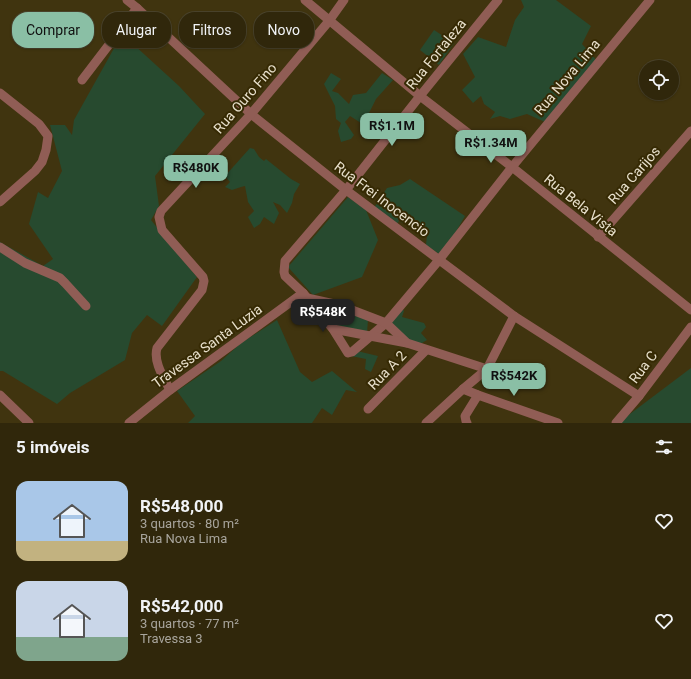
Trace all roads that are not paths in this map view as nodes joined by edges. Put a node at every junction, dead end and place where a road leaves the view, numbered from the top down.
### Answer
1 (127, 0) edge
2 (305, 0) edge
3 (344, 0) edge
4 (498, 0) edge
5 (650, 0) edge
6 (137, 8) junction
7 (329, 21) junction
8 (82, 80) dead end
9 (0, 93) edge
10 (420, 96) junction
11 (251, 114) junction
12 (691, 131) edge
13 (512, 167) junction
14 (346, 190) junction
15 (0, 202) edge
16 (598, 237) junction
17 (0, 247) edge
18 (439, 260) junction
19 (305, 296) junction
20 (86, 306) dead end
21 (691, 310) edge
22 (514, 316) junction
23 (386, 323) junction
24 (691, 326) edge
25 (333, 329) junction
26 (370, 336) junction
27 (407, 343) junction
28 (426, 350) junction
29 (350, 353) joint
30 (487, 369) junction
31 (463, 388) junction
32 (170, 390) junction
33 (0, 395) edge
34 (478, 395) junction
35 (639, 396) junction
36 (368, 409) dead end
37 (30, 423) edge
38 (129, 423) edge
39 (426, 423) edge
40 (467, 423) edge
41 (558, 423) edge
42 (616, 423) edge

1 - 6 street, Rua Frei Inocencio
2 - 7 street, Rua Bela Vista
3 - 7 street, Rua Ouro Fino
4 - 10 street, Rua Fortaleza
5 - 13 street, Rua Nova Lima
6 - 8 street
6 - 11 street, Rua Frei Inocencio
7 - 10 street, Rua Bela Vista
7 - 11 street, Rua Ouro Fino
9 - 15 street
10 - 13 street, Rua Bela Vista
10 - 14 street, Rua Fortaleza
11 - 14 street, Rua Frei Inocencio
11 - 32 street, Rua Ouro Fino
12 - 16 street, Rua Carijos
13 - 16 street, Rua Bela Vista
13 - 18 street, Rua Nova Lima
14 - 18 street, Rua Frei Inocencio
14 - 19 street, Rua Fortaleza
16 - 21 street, Rua Bela Vista
17 - 20 street
18 - 22 street, Rua Frei Inocencio
18 - 23 street, Rua Nova Lima
19 - 23 street
19 - 25 street, Rua Fortaleza
19 - 32 street, Travessa Santa Luzia
22 - 30 street
22 - 35 street, Rua Frei Inocencio
23 - 26 street, Rua Nova Lima
23 - 27 street
24 - 35 street, Rua C
25 - 26 street
25 - 29 street, Rua Fortaleza
26 - 27 street
26 - 29 street, Rua Nova Lima
27 - 28 street
28 - 30 street
28 - 36 street, Rua A 2
30 - 31 street
31 - 34 street
31 - 39 street
32 - 38 street, Travessa Santa Luzia
33 - 37 street
34 - 40 street
34 - 41 street
35 - 42 street, Rua C

